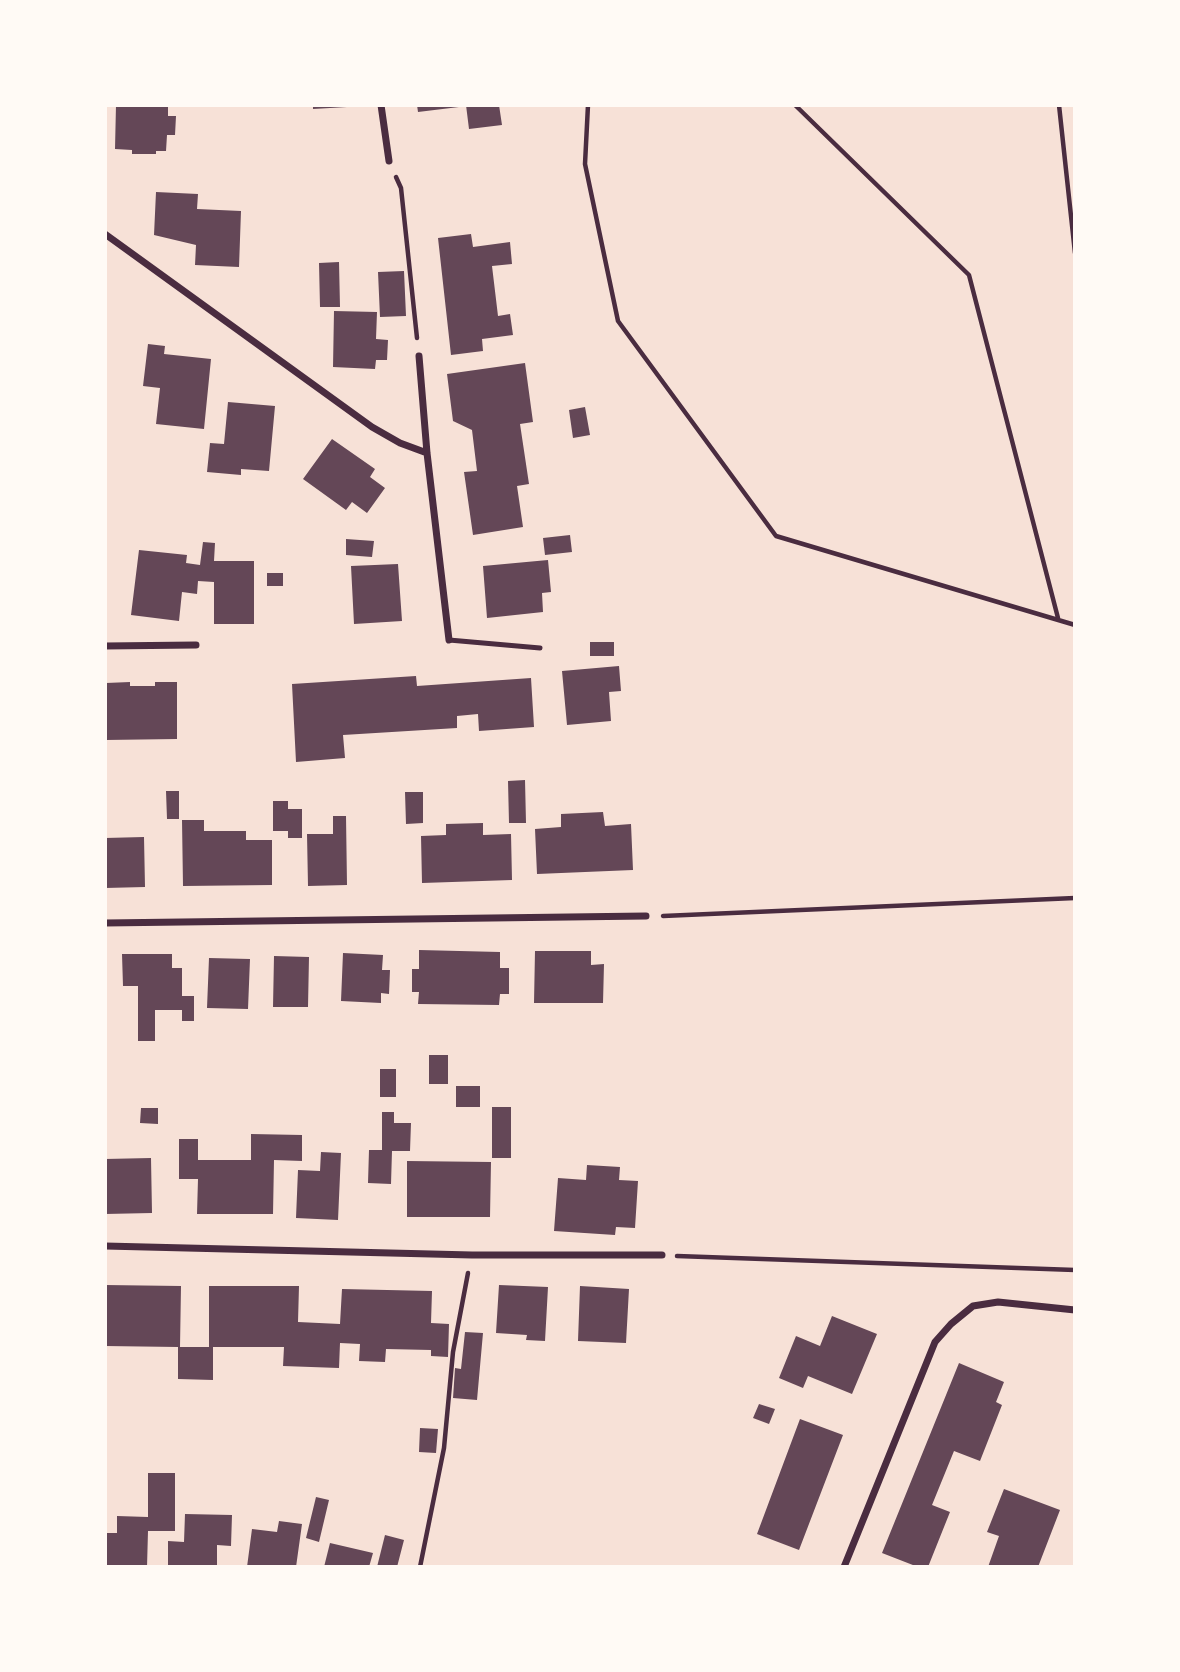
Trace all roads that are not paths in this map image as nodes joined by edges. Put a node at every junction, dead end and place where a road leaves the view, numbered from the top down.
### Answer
1 (381, 105) edge
2 (388, 161) road end
3 (105, 234) edge
4 (419, 356) road end
5 (427, 453) junction
6 (449, 639) joint
7 (196, 645) dead end
8 (105, 646) edge
9 (540, 648) dead end
10 (646, 916) road end
11 (105, 923) edge
12 (105, 1246) edge
13 (662, 1255) road end
14 (1075, 1310) edge
15 (844, 1567) edge

1 - 2 street
3 - 5 street
4 - 5 street
5 - 6 street
6 - 9 lane
7 - 8 street
10 - 11 street
12 - 13 street
14 - 15 street

